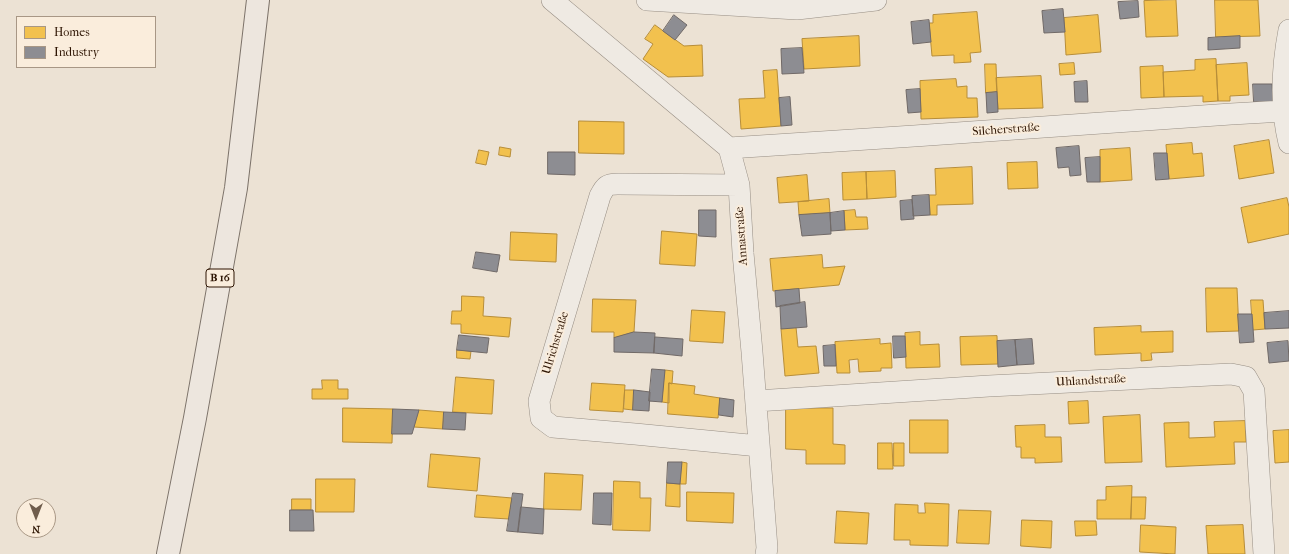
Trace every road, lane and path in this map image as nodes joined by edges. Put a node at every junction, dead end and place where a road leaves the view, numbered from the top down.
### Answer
1 (258, 0) edge
2 (552, 0) edge
3 (647, 0) edge
4 (876, 0) edge
5 (1289, 30) edge
6 (1284, 111) junction
7 (1289, 143) edge
8 (729, 148) junction
9 (739, 185) junction
10 (756, 401) junction
11 (759, 446) junction
12 (168, 554) edge
13 (766, 554) edge
14 (1264, 554) edge

1 - 12 main road, B 16
2 - 8 street
3 - 4 street
5 - 6 street
6 - 7 street
6 - 8 street, Silcherstraße
8 - 9 street, Annastraße
9 - 10 street, Annastraße
9 - 11 street, Ulrichstraße
10 - 11 street, Annastraße
10 - 14 street, Uhlandstraße
11 - 13 street, Annastraße

